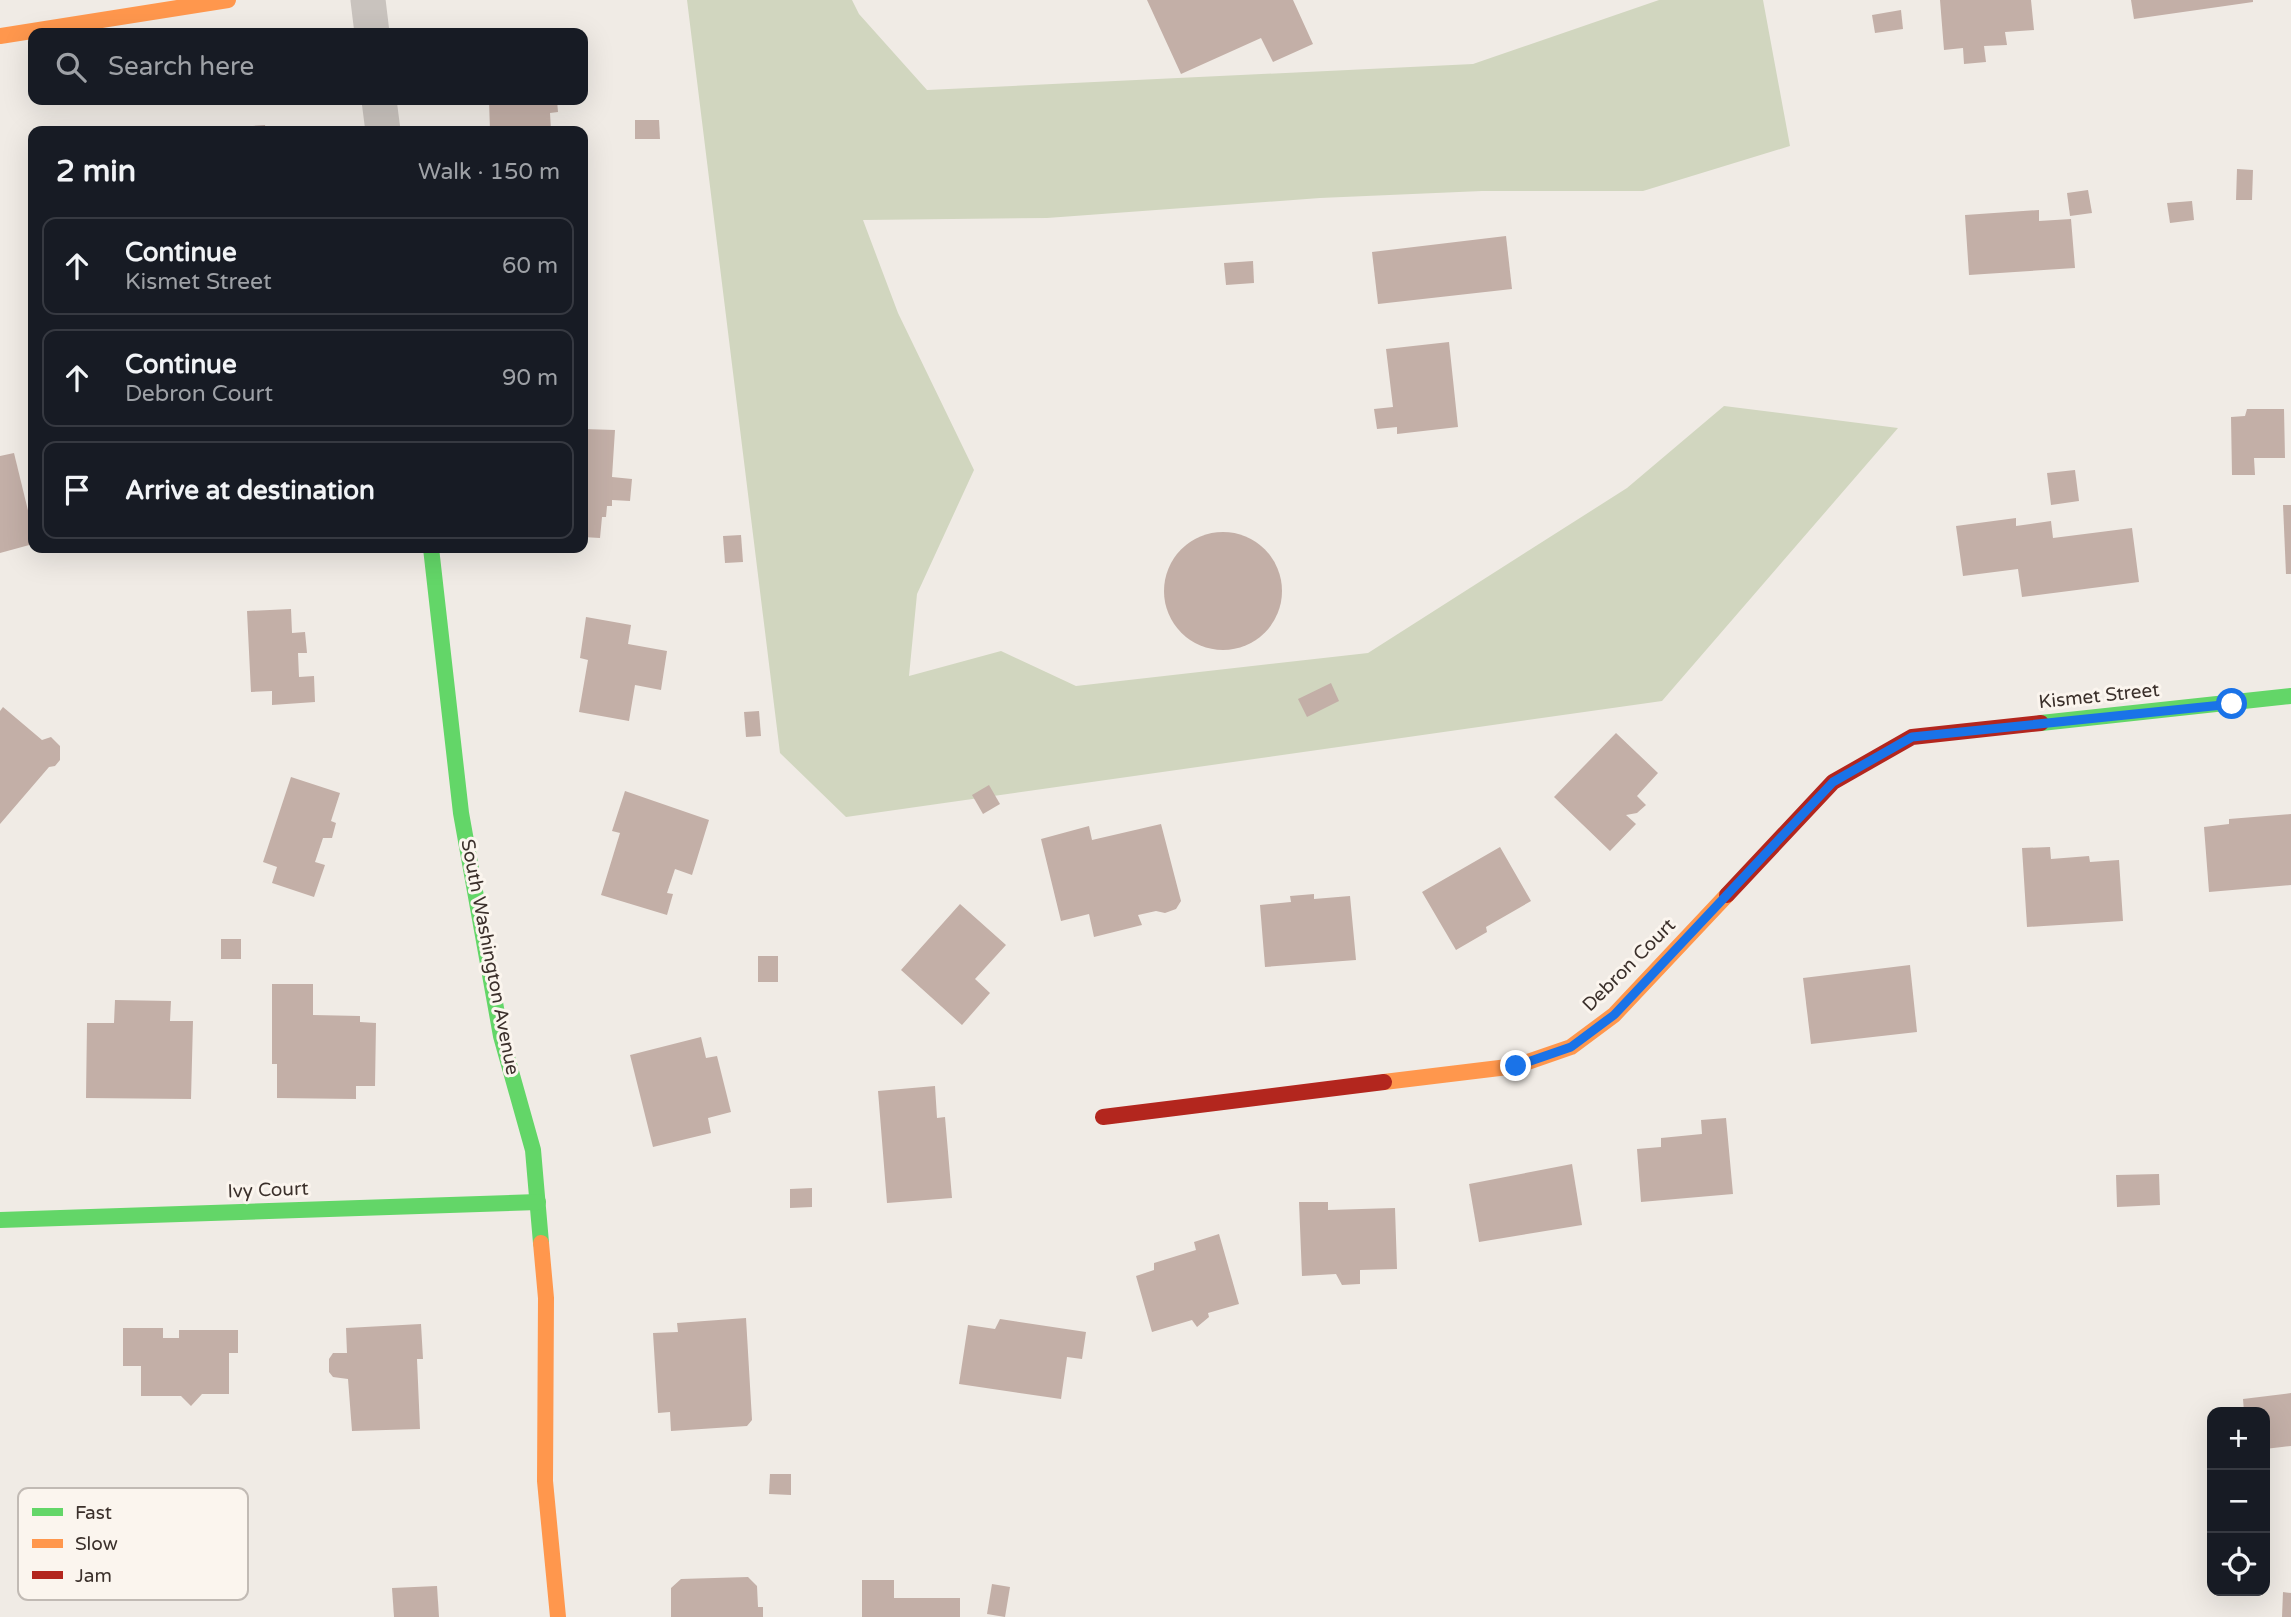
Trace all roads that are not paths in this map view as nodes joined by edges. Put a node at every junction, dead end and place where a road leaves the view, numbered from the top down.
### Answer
1 (228, 0) edge
2 (368, 0) edge
3 (51, 28) edge
4 (371, 28) edge
5 (28, 32) edge
6 (0, 36) edge
7 (380, 105) edge
8 (382, 126) edge
9 (432, 553) edge
10 (2291, 696) edge
11 (1912, 737) joint
12 (1103, 1117) dead end
13 (538, 1202) junction
14 (0, 1220) edge
15 (558, 1617) edge

1 - 3 street
2 - 4 street
5 - 6 street
7 - 8 street
9 - 13 street, South Washington Avenue
10 - 11 street, Kismet Street
11 - 12 street, Debron Court
13 - 14 street, Ivy Court
13 - 15 street, South Washington Avenue

